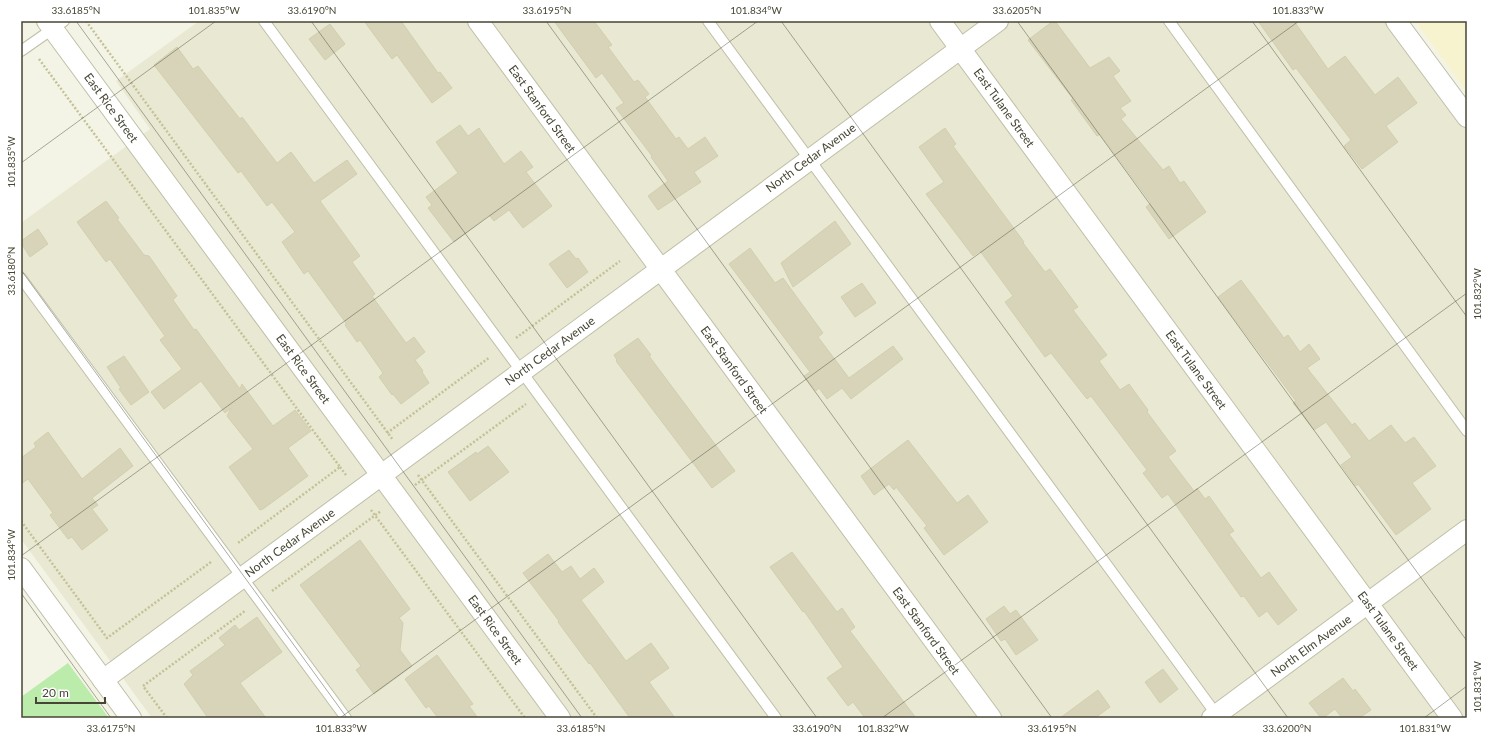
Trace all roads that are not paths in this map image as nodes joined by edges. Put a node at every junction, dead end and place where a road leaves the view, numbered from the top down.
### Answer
1 (264, 21) edge
2 (478, 21) edge
3 (708, 21) edge
4 (940, 21) edge
5 (998, 21) edge
6 (1169, 21) edge
7 (1396, 21) edge
8 (55, 24) edge
9 (25, 48) edge
10 (960, 49) junction
11 (1467, 117) edge
12 (810, 160) junction
13 (661, 269) junction
14 (21, 278) edge
15 (522, 372) junction
16 (1467, 431) edge
17 (381, 475) junction
18 (1467, 530) edge
19 (21, 568) edge
20 (243, 577) junction
21 (1368, 604) junction
22 (103, 680) junction
23 (1216, 717) edge
24 (131, 718) edge
25 (346, 718) edge
26 (560, 718) edge
27 (776, 718) edge
28 (991, 718) edge
29 (1452, 718) edge

1 - 15 lane
2 - 13 street, East Stanford Street
3 - 12 lane
4 - 10 street, East Tulane Street
5 - 10 street, North Cedar Avenue
6 - 16 lane
7 - 11 street
8 - 9 lane
8 - 17 street, East Rice Street
10 - 12 street, North Cedar Avenue
10 - 21 street, East Tulane Street
12 - 13 street, North Cedar Avenue
12 - 23 lane
13 - 15 street, North Cedar Avenue
13 - 28 street, East Stanford Street
14 - 20 lane
15 - 17 street, North Cedar Avenue
15 - 27 lane
17 - 20 street, North Cedar Avenue
17 - 26 street, East Rice Street
18 - 21 street, North Elm Avenue
19 - 22 street
20 - 22 street, North Cedar Avenue
20 - 25 lane
21 - 23 street, North Elm Avenue
21 - 29 street, East Tulane Street
22 - 24 street

